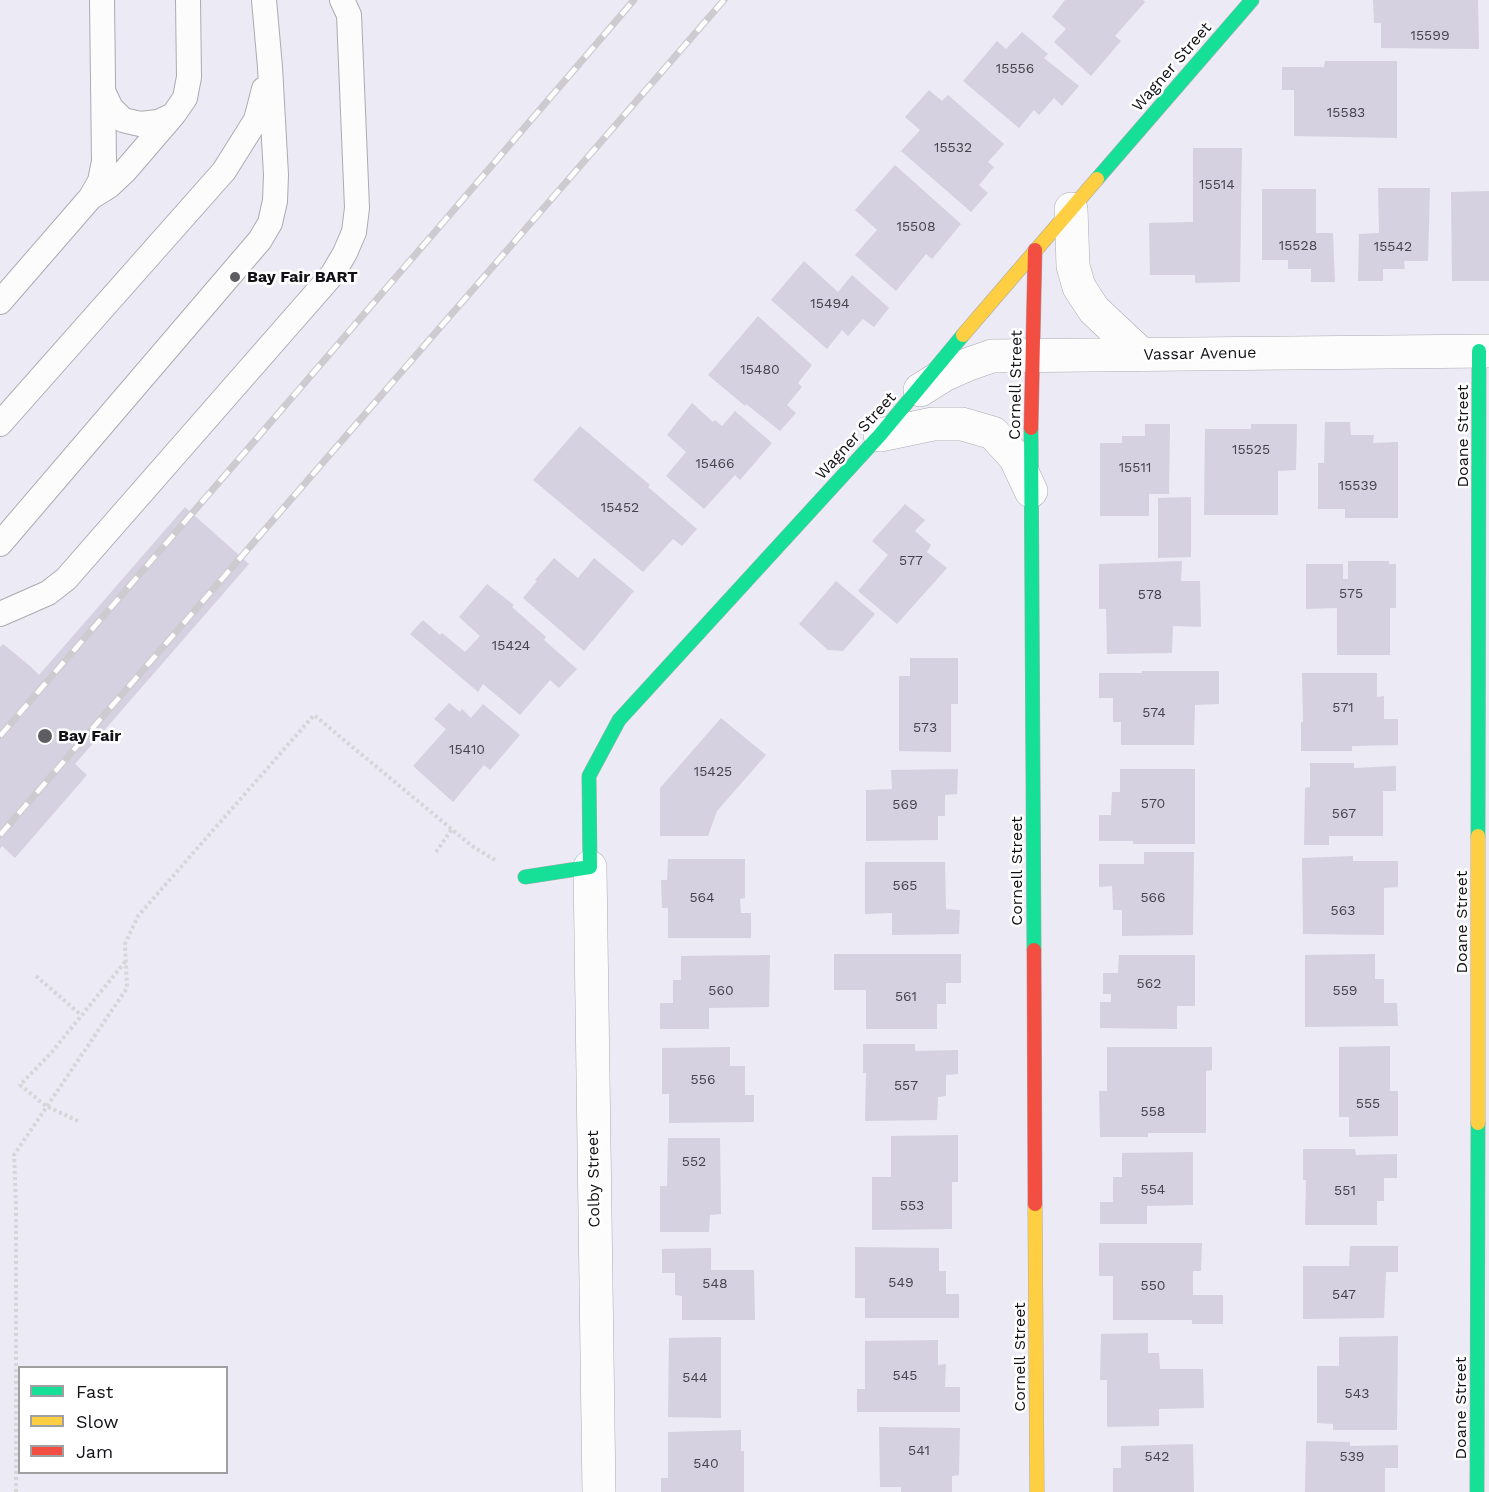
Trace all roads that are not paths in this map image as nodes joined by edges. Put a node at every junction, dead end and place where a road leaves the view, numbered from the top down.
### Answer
1 (102, 0) edge
2 (188, 0) edge
3 (264, 0) edge
4 (1252, 0) edge
5 (349, 5) edge
6 (270, 67) junction
7 (103, 91) junction
8 (174, 114) junction
9 (91, 197) junction
10 (1071, 209) junction
11 (1035, 250) junction
12 (0, 302) edge
13 (1484, 351) edge
14 (1142, 355) junction
15 (1032, 356) junction
16 (920, 390) junction
17 (0, 424) edge
18 (880, 435) junction
19 (1031, 491) junction
20 (0, 544) edge
21 (0, 614) edge
22 (590, 867) junction
23 (525, 877) dead end
24 (599, 1492) edge
25 (1037, 1492) edge
26 (1477, 1492) edge

1 - 7 lane
2 - 8 lane
3 - 6 lane
4 - 10 street, Wagner Street
5 - 21 lane
6 - 17 lane
6 - 20 lane
7 - 8 lane
7 - 9 lane
8 - 9 lane
9 - 12 lane
10 - 11 street, Wagner Street
10 - 14 street
11 - 15 street, Cornell Street
11 - 16 street, Wagner Street
13 - 14 street, Vassar Avenue
13 - 26 street, Doane Street
14 - 15 street, Vassar Avenue
15 - 16 street, Vassar Avenue
15 - 19 street, Cornell Street
16 - 18 street, Wagner Street
18 - 19 street
18 - 22 street, Wagner Street
19 - 25 street, Cornell Street
22 - 23 street
22 - 24 street, Colby Street

